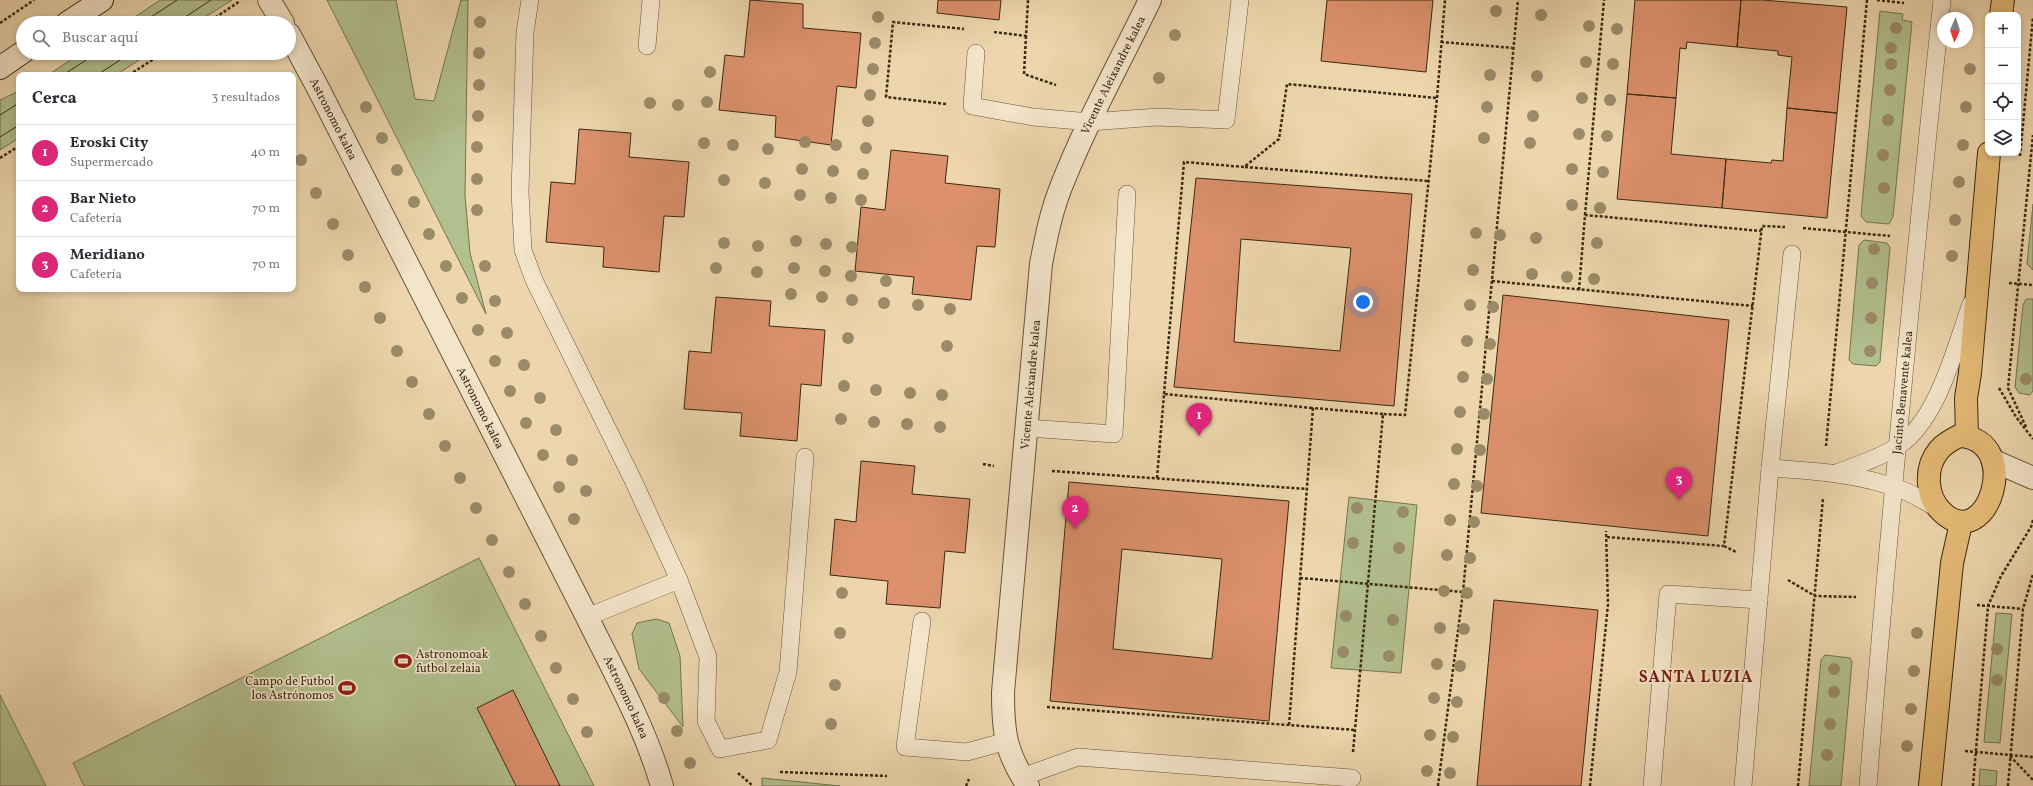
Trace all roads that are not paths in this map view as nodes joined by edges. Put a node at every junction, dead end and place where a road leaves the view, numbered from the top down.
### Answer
1 (102, 0) edge
2 (269, 0) edge
3 (530, 0) edge
4 (651, 0) edge
5 (1150, 0) edge
6 (1240, 0) edge
7 (1942, 0) edge
8 (2003, 0) edge
9 (2002, 12) edge
10 (78, 16) edge
11 (278, 16) edge
12 (647, 46) dead end
13 (296, 47) edge
14 (976, 53) dead end
15 (16, 57) edge
16 (0, 68) edge
17 (1090, 122) junction
18 (1989, 156) edge
19 (1127, 194) dead end
20 (1792, 254) dead end
21 (1978, 285) junction
22 (1027, 428) junction
23 (1967, 436) junction
24 (1898, 446) junction
25 (805, 457) dead end
26 (1994, 461) junction
27 (1770, 468) junction
28 (1830, 472) junction
29 (2033, 478) edge
30 (1894, 487) junction
31 (1940, 510) junction
32 (1961, 523) junction
33 (679, 580) junction
34 (1759, 600) junction
35 (587, 617) junction
36 (922, 621) dead end
37 (1007, 741) junction
38 (1352, 778) road end
39 (1025, 782) edge
40 (662, 786) edge
41 (1652, 786) edge
42 (1743, 786) edge
43 (1868, 786) edge
44 (1930, 786) edge

1 - 10 street
2 - 11 street
3 - 33 lane
4 - 12 lane
5 - 17 street, Vicente Aleixandre kalea
6 - 17 lane
7 - 24 lane, Jacinto Benavente kalea
8 - 9 main road
13 - 35 street, Astronomo kalea
14 - 17 lane
15 - 16 street
17 - 22 street, Vicente Aleixandre kalea
18 - 21 main road
19 - 22 lane
20 - 27 lane
21 - 23 main road
21 - 24 lane
22 - 37 street, Vicente Aleixandre kalea
23 - 26 main road
23 - 31 main road
24 - 28 lane
24 - 30 lane, Jacinto Benavente kalea
25 - 33 lane
26 - 29 street
26 - 32 main road
27 - 28 lane
27 - 34 lane
28 - 30 lane
30 - 31 lane
30 - 43 lane, Jacinto Benavente kalea
31 - 32 main road
32 - 44 main road
33 - 35 lane
34 - 41 lane
34 - 42 lane
35 - 40 street, Astronomo kalea
36 - 37 lane
37 - 39 street, Vicente Aleixandre kalea
38 - 39 lane

